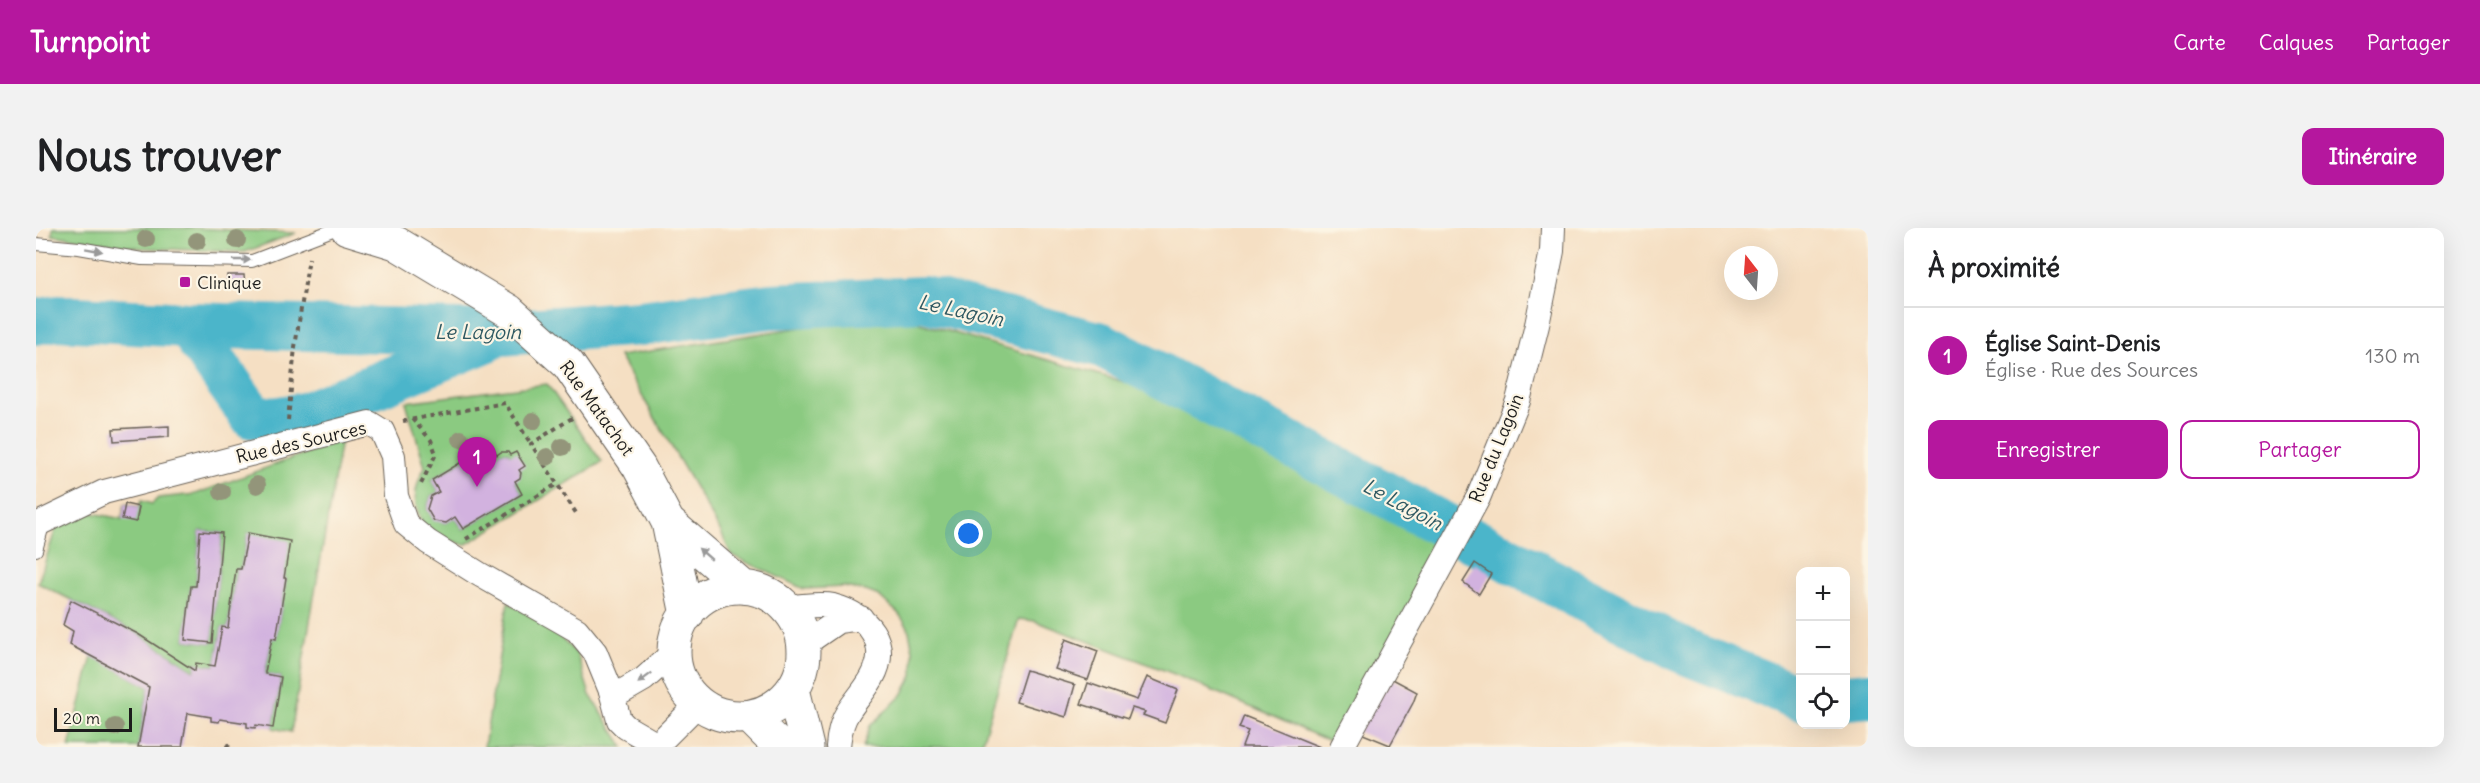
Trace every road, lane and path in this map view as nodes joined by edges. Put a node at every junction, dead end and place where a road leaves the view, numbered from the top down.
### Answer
1 (338, 228) edge
2 (347, 228) edge
3 (1552, 228) edge
4 (398, 235) edge
5 (312, 240) junction
6 (36, 244) edge
7 (595, 404) junction
8 (290, 410) dead end
9 (412, 420) junction
10 (374, 426) junction
11 (531, 444) junction
12 (557, 484) junction
13 (420, 492) dead end
14 (578, 516) dead end
15 (668, 522) junction
16 (40, 523) edge
17 (459, 538) dead end
18 (36, 550) edge
19 (742, 586) junction
20 (787, 607) junction
21 (687, 615) junction
22 (861, 618) junction
23 (802, 646) junction
24 (673, 654) junction
25 (793, 689) junction
26 (613, 697) junction
27 (699, 703) junction
28 (750, 717) junction
29 (232, 742) dead end
30 (658, 746) edge
31 (226, 747) edge
32 (780, 747) edge
33 (807, 747) edge
34 (838, 747) edge
35 (1342, 747) edge

1 - 5 lane
2 - 4 main road, Rue Matachot
3 - 35 street, Rue du Lagoin
4 - 7 main road, Rue Matachot
6 -> 5 lane
5 - 8 path
7 - 11 path
7 - 15 main road, Rue Matachot
9 - 10 path
9 - 11 path
9 - 13 path
10 - 16 street, Rue des Sources
10 - 26 street, Rue des Sources
11 - 12 path
12 - 14 path
12 - 17 path
19 -> 15 main road, Rue Matachot
15 - 21 main road, Rue Matachot
16 - 18 lane
19 - 20 main road
19 - 21 main road
20 - 22 street
20 - 23 main road
21 - 24 main road
22 - 23 street
22 - 34 street
23 - 25 main road
24 -> 26 street
24 - 27 main road
25 - 28 main road
25 - 33 main road
26 - 30 street, Rue des Sources
27 - 28 main road
27 - 30 street
28 - 32 main road
29 - 31 path

